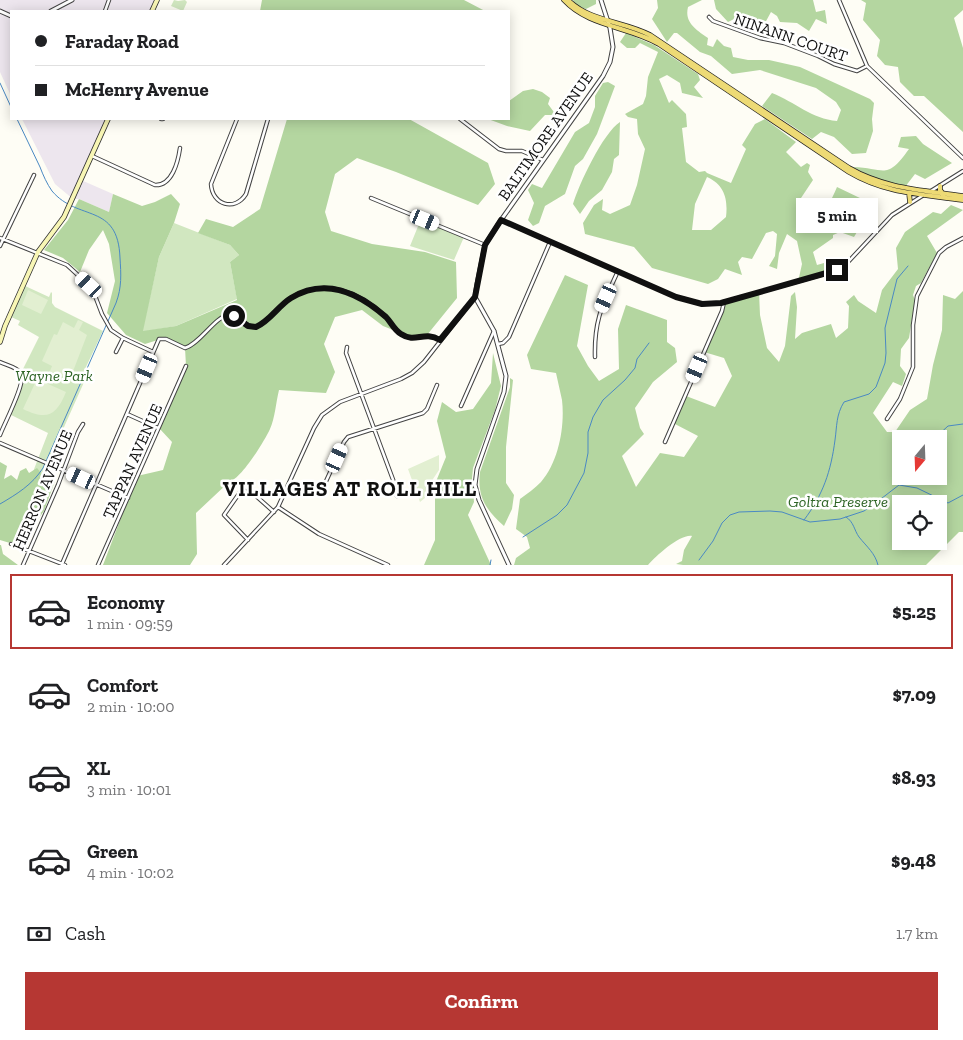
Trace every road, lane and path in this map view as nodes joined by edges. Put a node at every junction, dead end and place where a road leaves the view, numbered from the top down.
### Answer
1 (72, 0) edge
2 (564, 0) edge
3 (568, 0) edge
4 (601, 0) edge
5 (839, 0) edge
6 (53, 10) edge
7 (709, 17) dead end
8 (608, 22) junction
9 (620, 27) junction
10 (612, 35) junction
11 (867, 66) junction
12 (108, 120) edge
13 (237, 120) edge
14 (268, 120) edge
15 (461, 120) edge
16 (180, 148) dead end
17 (92, 156) junction
18 (963, 158) edge
19 (543, 160) junction
20 (963, 171) edge
21 (34, 175) dead end
22 (940, 186) junction
23 (928, 192) junction
24 (909, 193) junction
25 (943, 194) junction
26 (922, 195) junction
27 (371, 198) dead end
28 (963, 198) edge
29 (910, 202) junction
30 (501, 220) junction
31 (2, 238) edge
32 (963, 238) edge
33 (550, 242) junction
34 (485, 245) junction
35 (0, 246) edge
36 (38, 252) junction
37 (618, 271) junction
38 (475, 297) junction
39 (724, 302) junction
40 (5, 326) junction
41 (494, 331) junction
42 (0, 332) edge
43 (123, 338) junction
44 (440, 340) junction
45 (0, 342) edge
46 (498, 344) junction
47 (347, 347) dead end
48 (116, 352) dead end
49 (154, 352) junction
50 (594, 357) dead end
51 (0, 362) edge
52 (186, 366) dead end
53 (437, 385) dead end
54 (361, 393) junction
55 (461, 406) dead end
56 (127, 414) junction
57 (887, 419) dead end
58 (83, 424) dead end
59 (159, 428) junction
60 (374, 428) junction
61 (0, 434) edge
62 (0, 442) edge
63 (664, 442) dead end
64 (64, 470) junction
65 (96, 484) junction
66 (322, 490) dead end
67 (396, 496) dead end
68 (128, 498) junction
69 (278, 507) junction
70 (274, 513) junction
71 (248, 540) junction
72 (11, 544) dead end
73 (30, 551) junction
74 (63, 564) edge
75 (23, 565) edge
76 (98, 565) edge
77 (224, 565) edge
78 (388, 565) edge
79 (509, 565) edge

1 - 6 street
2 - 8 main road
3 - 8 main road
4 - 8 street, BALTIMORE AVENUE
5 - 11 street
7 - 11 street, NINANN COURT
8 - 9 main road
8 - 10 street, BALTIMORE AVENUE
8 - 23 main road
9 - 10 street
9 - 24 main road
10 - 19 street, BALTIMORE AVENUE
11 - 18 street
12 - 17 main road
13 - 14 street
15 - 19 street
16 - 17 street
17 - 36 main road
19 - 30 street, BALTIMORE AVENUE
20 - 22 street
21 - 31 street
22 - 23 street
22 - 25 main road
23 - 25 main road
23 - 26 street
24 - 26 main road
24 - 29 main road
25 - 28 main road
26 - 28 main road
26 - 29 street
27 - 34 street
29 - 39 street
30 - 33 street
30 - 34 street, BALTIMORE AVENUE
31 - 35 street
31 - 36 street
32 - 57 street
33 - 37 street
33 - 46 street
34 - 38 street, BALTIMORE AVENUE
36 - 40 main road
36 - 43 street
37 - 39 street
37 - 50 street
38 - 41 street
38 - 44 street
39 - 63 street
40 - 42 main road
40 - 45 main road
41 - 46 street
41 - 55 street
43 - 48 street
43 - 49 street
44 - 49 street
44 - 54 street
46 - 79 street
47 - 54 street
49 - 56 street
51 - 61 street
52 - 59 street, TAPPAN AVENUE
53 - 60 street
54 - 60 street
54 - 69 street
56 - 59 street
56 - 65 street
58 - 64 street, HERRON AVENUE
59 - 68 street, TAPPAN AVENUE
60 - 66 street
60 - 67 street
62 - 64 street
64 - 65 street
64 - 73 street, HERRON AVENUE
65 - 68 street
65 - 74 street
68 - 76 street, TAPPAN AVENUE
69 - 70 street
69 - 78 street
70 - 71 street
70 - 71 street
71 - 77 street
72 - 73 street
73 - 74 street
73 - 75 street, HERRON AVENUE

